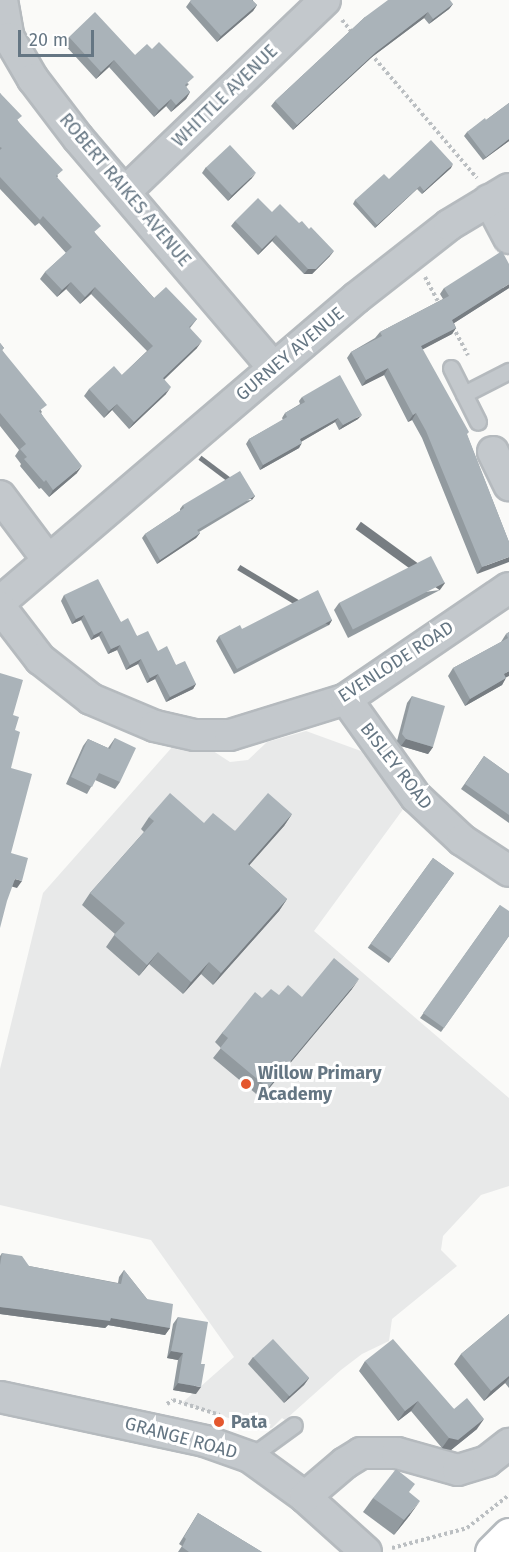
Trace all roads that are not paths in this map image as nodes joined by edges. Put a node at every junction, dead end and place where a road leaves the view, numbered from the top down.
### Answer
1 (2, 0) edge
2 (325, 0) edge
3 (125, 192) junction
4 (499, 194) edge
5 (509, 238) edge
6 (273, 367) junction
7 (451, 368) dead end
8 (509, 371) edge
9 (464, 394) junction
10 (478, 422) dead end
11 (494, 452) dead end
12 (509, 484) edge
13 (0, 496) edge
14 (48, 560) junction
15 (509, 588) edge
16 (0, 602) edge
17 (0, 607) edge
18 (346, 699) junction
19 (509, 871) edge
20 (0, 1397) edge
21 (294, 1425) dead end
22 (509, 1444) edge
23 (250, 1457) junction
24 (305, 1497) junction
25 (509, 1535) edge
26 (376, 1548) edge
27 (492, 1552) edge

1 - 3 street, ROBERT RAIKES AVENUE
2 - 3 street, WHITTLE AVENUE
3 - 6 street, ROBERT RAIKES AVENUE
4 - 5 street
4 - 6 street, GURNEY AVENUE
6 - 14 street, GURNEY AVENUE
7 - 9 lane
8 - 9 lane
9 - 10 lane
11 - 12 street
13 - 14 street
14 - 16 street, GURNEY AVENUE
15 - 18 street, EVENLODE ROAD
17 - 18 street, EVENLODE ROAD
18 - 19 street, BISLEY ROAD
20 - 23 street, GRANGE ROAD
21 - 23 lane
22 - 24 street
23 - 24 street, GRANGE ROAD
24 - 26 street, GRANGE ROAD
25 - 27 main road

